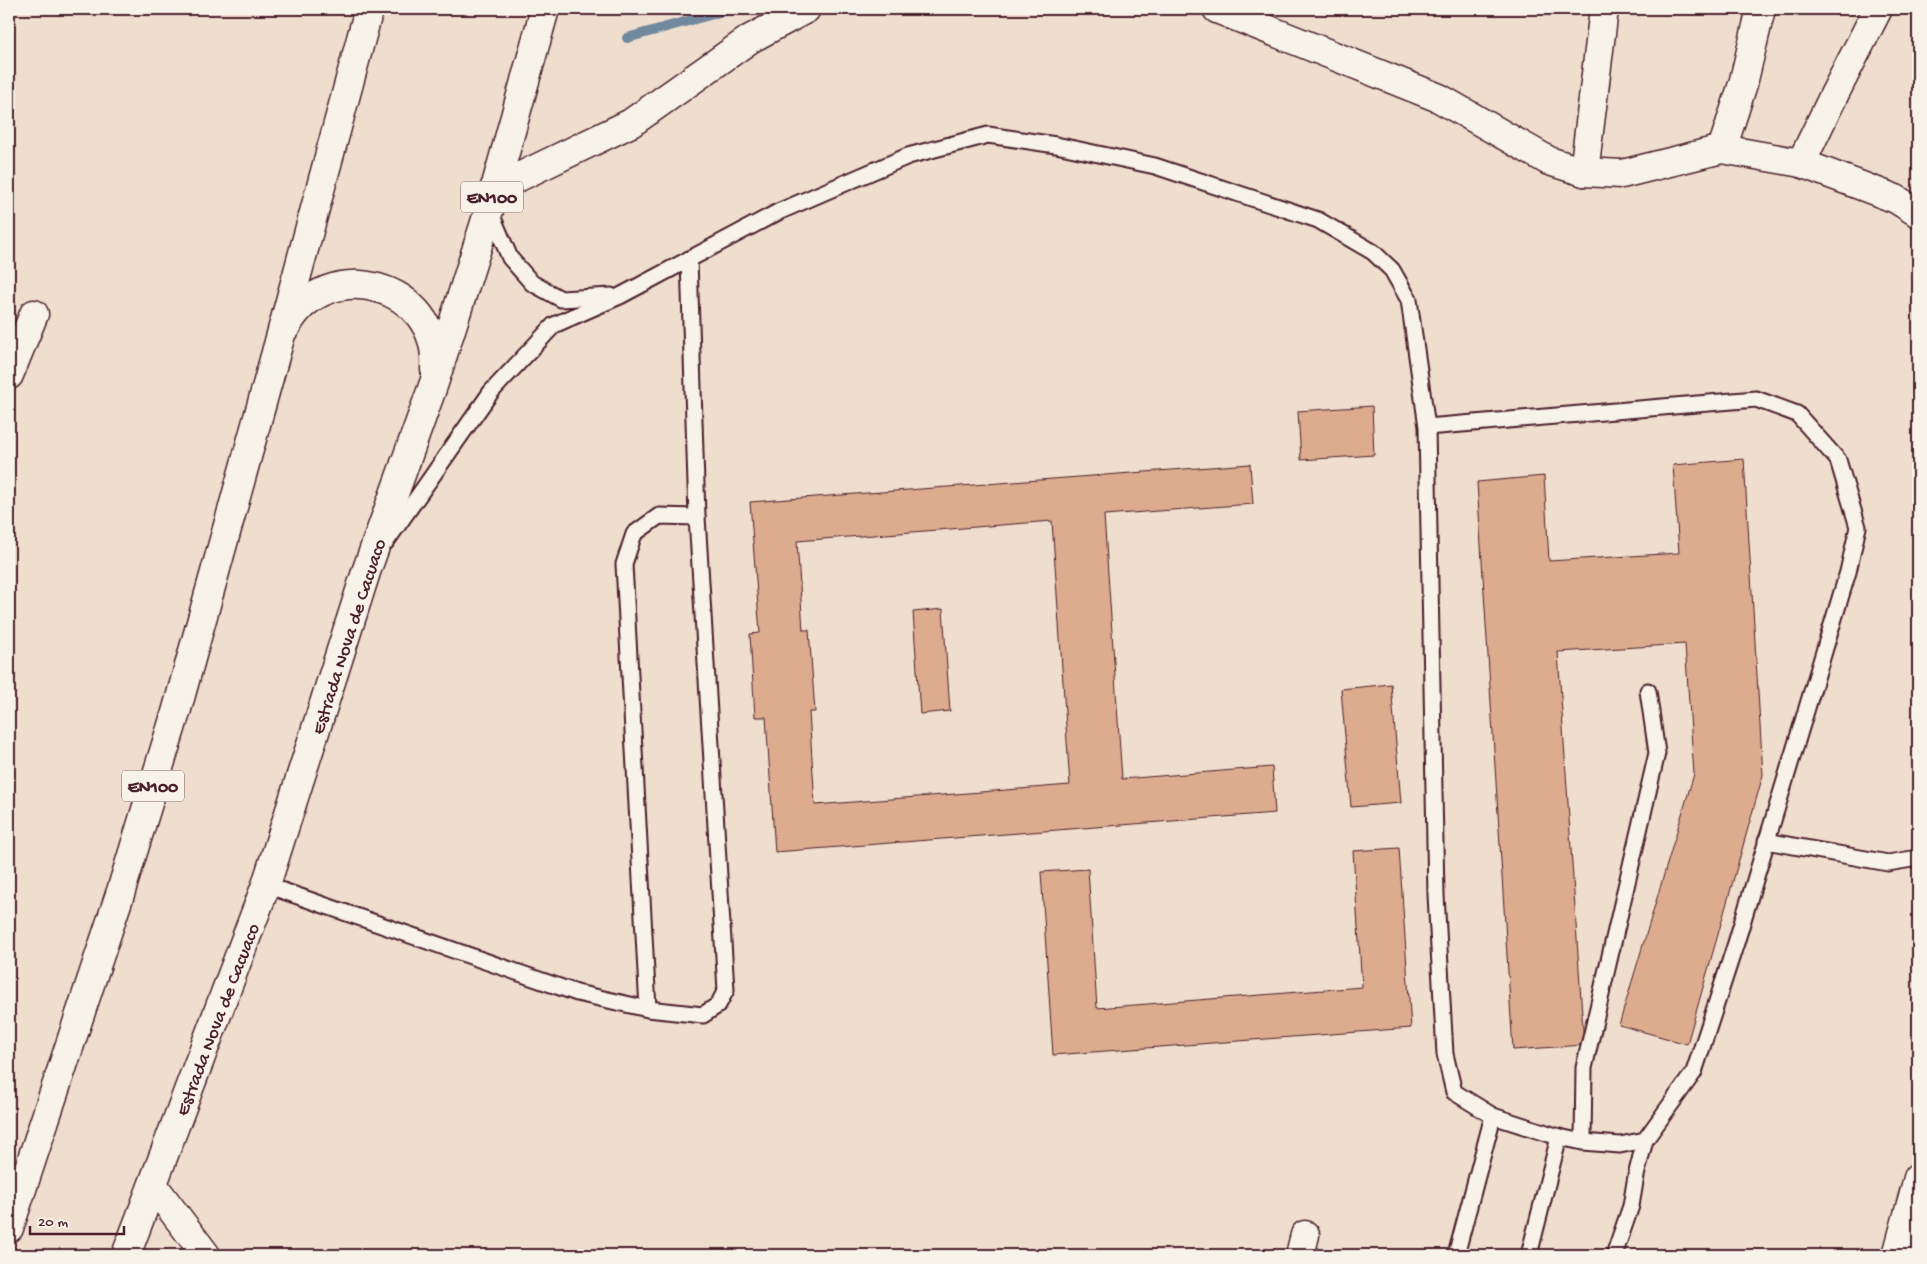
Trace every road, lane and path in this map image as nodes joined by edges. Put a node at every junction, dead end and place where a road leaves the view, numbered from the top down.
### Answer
1 (369, 9) edge
2 (545, 9) edge
3 (806, 9) edge
4 (1217, 9) edge
5 (1604, 9) edge
6 (1761, 9) edge
7 (1878, 9) edge
8 (1722, 149) junction
9 (1801, 163) junction
10 (1584, 172) junction
11 (492, 200) junction
12 (1918, 213) edge
13 (688, 259) junction
14 (620, 296) junction
15 (34, 314) dead end
16 (280, 338) junction
17 (9, 375) edge
18 (434, 384) junction
19 (1427, 427) junction
20 (697, 517) junction
21 (367, 569) junction
22 (1648, 691) dead end
23 (1766, 841) junction
24 (1918, 858) edge
25 (266, 885) junction
26 (648, 1009) junction
27 (1492, 1116) junction
28 (1560, 1137) junction
29 (1645, 1140) junction
30 (1583, 1142) junction
31 (1918, 1178) edge
32 (154, 1185) junction
33 (9, 1228) edge
34 (126, 1255) edge
35 (206, 1255) edge
36 (1456, 1255) edge
37 (1529, 1255) edge
38 (1614, 1255) edge
39 (1897, 1255) edge

1 - 16 main road, EN100
2 - 11 main road, Estrada Nova de Cacuaco / EN100
3 - 11 main road
4 - 10 main road
5 - 10 main road
6 - 8 main road
7 - 9 main road
8 - 9 main road
8 - 10 main road
9 - 12 main road
11 - 14 lane
11 - 18 main road, Estrada Nova de Cacuaco / EN100
13 - 14 lane
13 - 19 lane
13 - 20 lane
14 - 21 lane
15 - 17 main road
16 - 18 main road
16 - 33 main road, EN100
18 - 21 main road, Estrada Nova de Cacuaco / EN100
19 - 23 lane
19 - 27 lane
20 - 26 lane
20 - 26 lane
21 - 25 main road, Estrada Nova de Cacuaco / EN100
22 - 30 lane
23 - 24 lane
23 - 29 lane
25 - 26 lane
25 - 32 main road, Estrada Nova de Cacuaco / EN100
27 - 28 lane
27 - 36 lane
28 - 30 lane
28 - 37 lane
29 - 30 lane
29 - 38 lane
31 - 39 main road
32 - 34 main road, Estrada Nova de Cacuaco / EN100
32 - 35 main road

